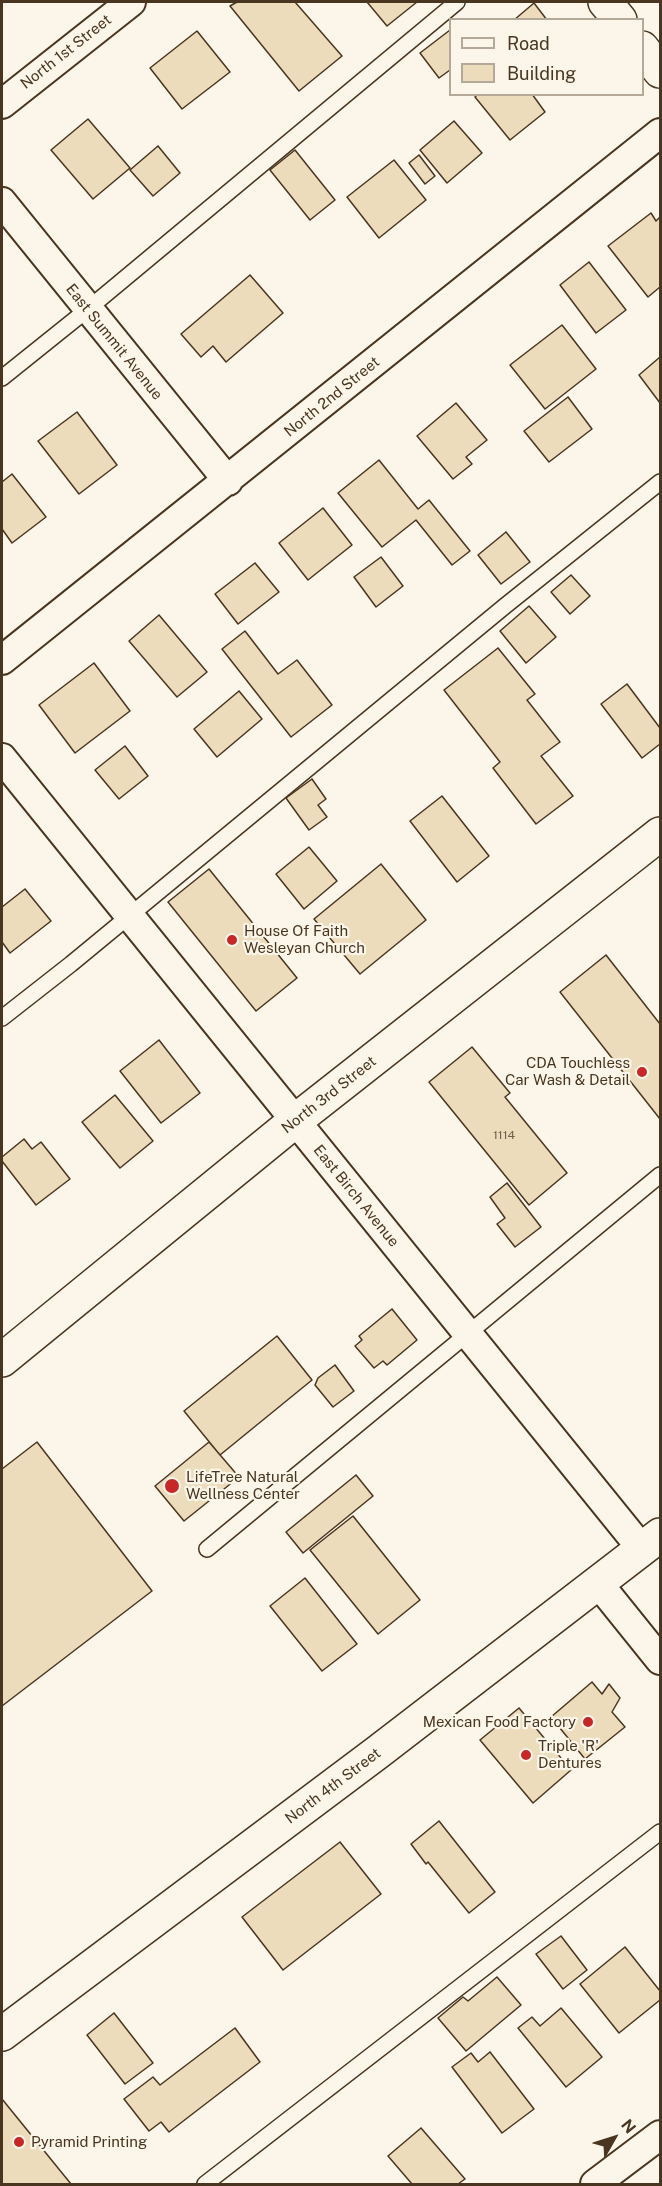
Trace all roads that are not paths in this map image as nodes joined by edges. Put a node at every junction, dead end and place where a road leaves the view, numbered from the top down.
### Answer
1 (131, 2) edge
2 (457, 2) edge
3 (605, 2) edge
4 (618, 18) edge
5 (644, 51) edge
6 (660, 71) edge
7 (2, 104) edge
8 (660, 133) edge
9 (2, 202) edge
10 (88, 309) junction
11 (2, 378) edge
12 (228, 481) junction
13 (660, 482) edge
14 (2, 660) edge
15 (2, 758) edge
16 (660, 834) edge
17 (129, 916) junction
18 (2, 1018) edge
19 (295, 1121) junction
20 (660, 1175) edge
21 (467, 1334) junction
22 (2, 1360) edge
23 (651, 1542) edge
24 (207, 1548) dead end
25 (598, 1583) junction
26 (660, 1660) edge
27 (660, 1832) edge
28 (2, 2034) edge
29 (660, 2135) edge
30 (205, 2184) edge
31 (596, 2184) edge

1 - 7 street, North 1st Street
2 - 10 lane
3 - 4 main road
5 - 6 main road
8 - 12 street, North 2nd Street
9 - 10 street, East Summit Avenue
10 - 11 lane
10 - 12 street, East Summit Avenue
12 - 14 street, North 2nd Street
13 - 17 lane
15 - 17 street, East Birch Avenue
16 - 19 main road, North 3rd Street
17 - 18 lane
17 - 19 street, East Birch Avenue
19 - 21 street, East Birch Avenue
19 - 22 main road, North 3rd Street
20 - 21 lane
21 - 23 street, East Birch Avenue
21 - 24 lane
23 - 25 main road, North 4th Street
25 - 26 street
25 - 28 main road, North 4th Street
27 - 30 lane
29 - 31 street

